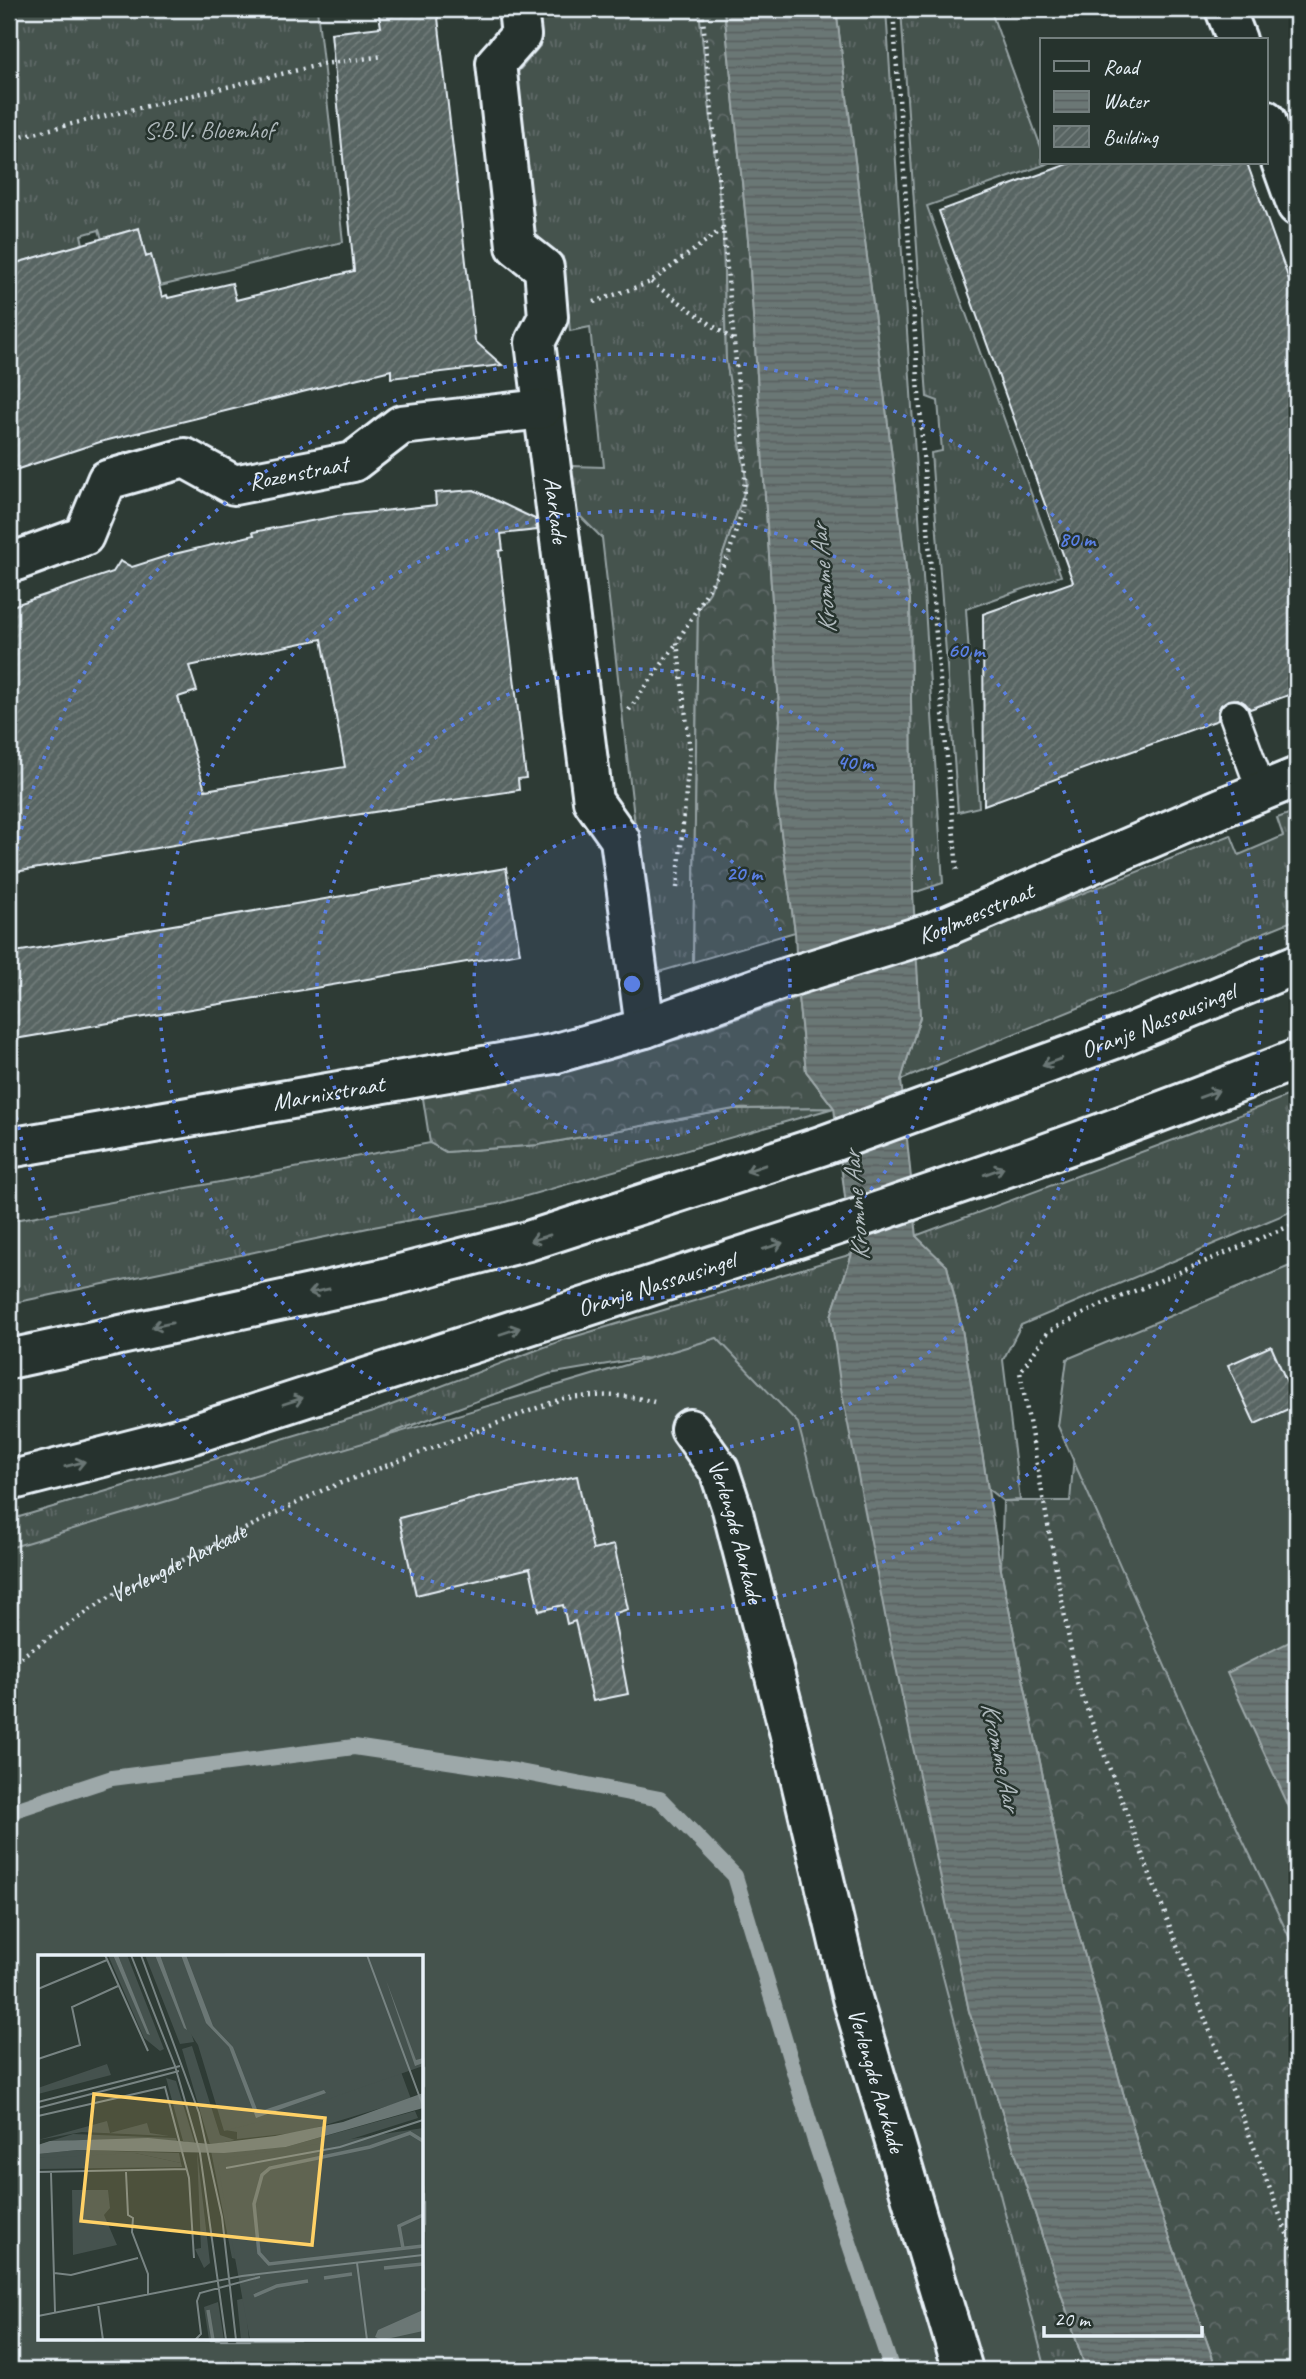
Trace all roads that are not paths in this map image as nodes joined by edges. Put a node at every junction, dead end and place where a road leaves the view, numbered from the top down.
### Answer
1 (518, 9) edge
2 (1225, 9) edge
3 (1236, 38) edge
4 (1268, 126) edge
5 (1297, 206) edge
6 (542, 409) junction
7 (9, 558) edge
8 (1234, 715) dead end
9 (1297, 777) edge
10 (1262, 792) junction
11 (1297, 964) edge
12 (645, 1028) junction
13 (1297, 1059) edge
14 (9, 1148) edge
15 (9, 1359) edge
16 (690, 1429) road end
17 (9, 1481) edge
18 (963, 2370) edge

1 - 6 street, Aarkade
2 - 3 street
4 - 5 street
6 - 7 street, Rozenstraat
6 - 12 street, Aarkade
8 - 10 lane
9 - 10 street, Koolmeesstraat
10 - 12 street, Koolmeesstraat
11 -> 15 street, Oranje Nassausingel
12 - 14 street, Marnixstraat
17 -> 13 street, Oranje Nassausingel
16 - 18 street, Verlengde Aarkade

